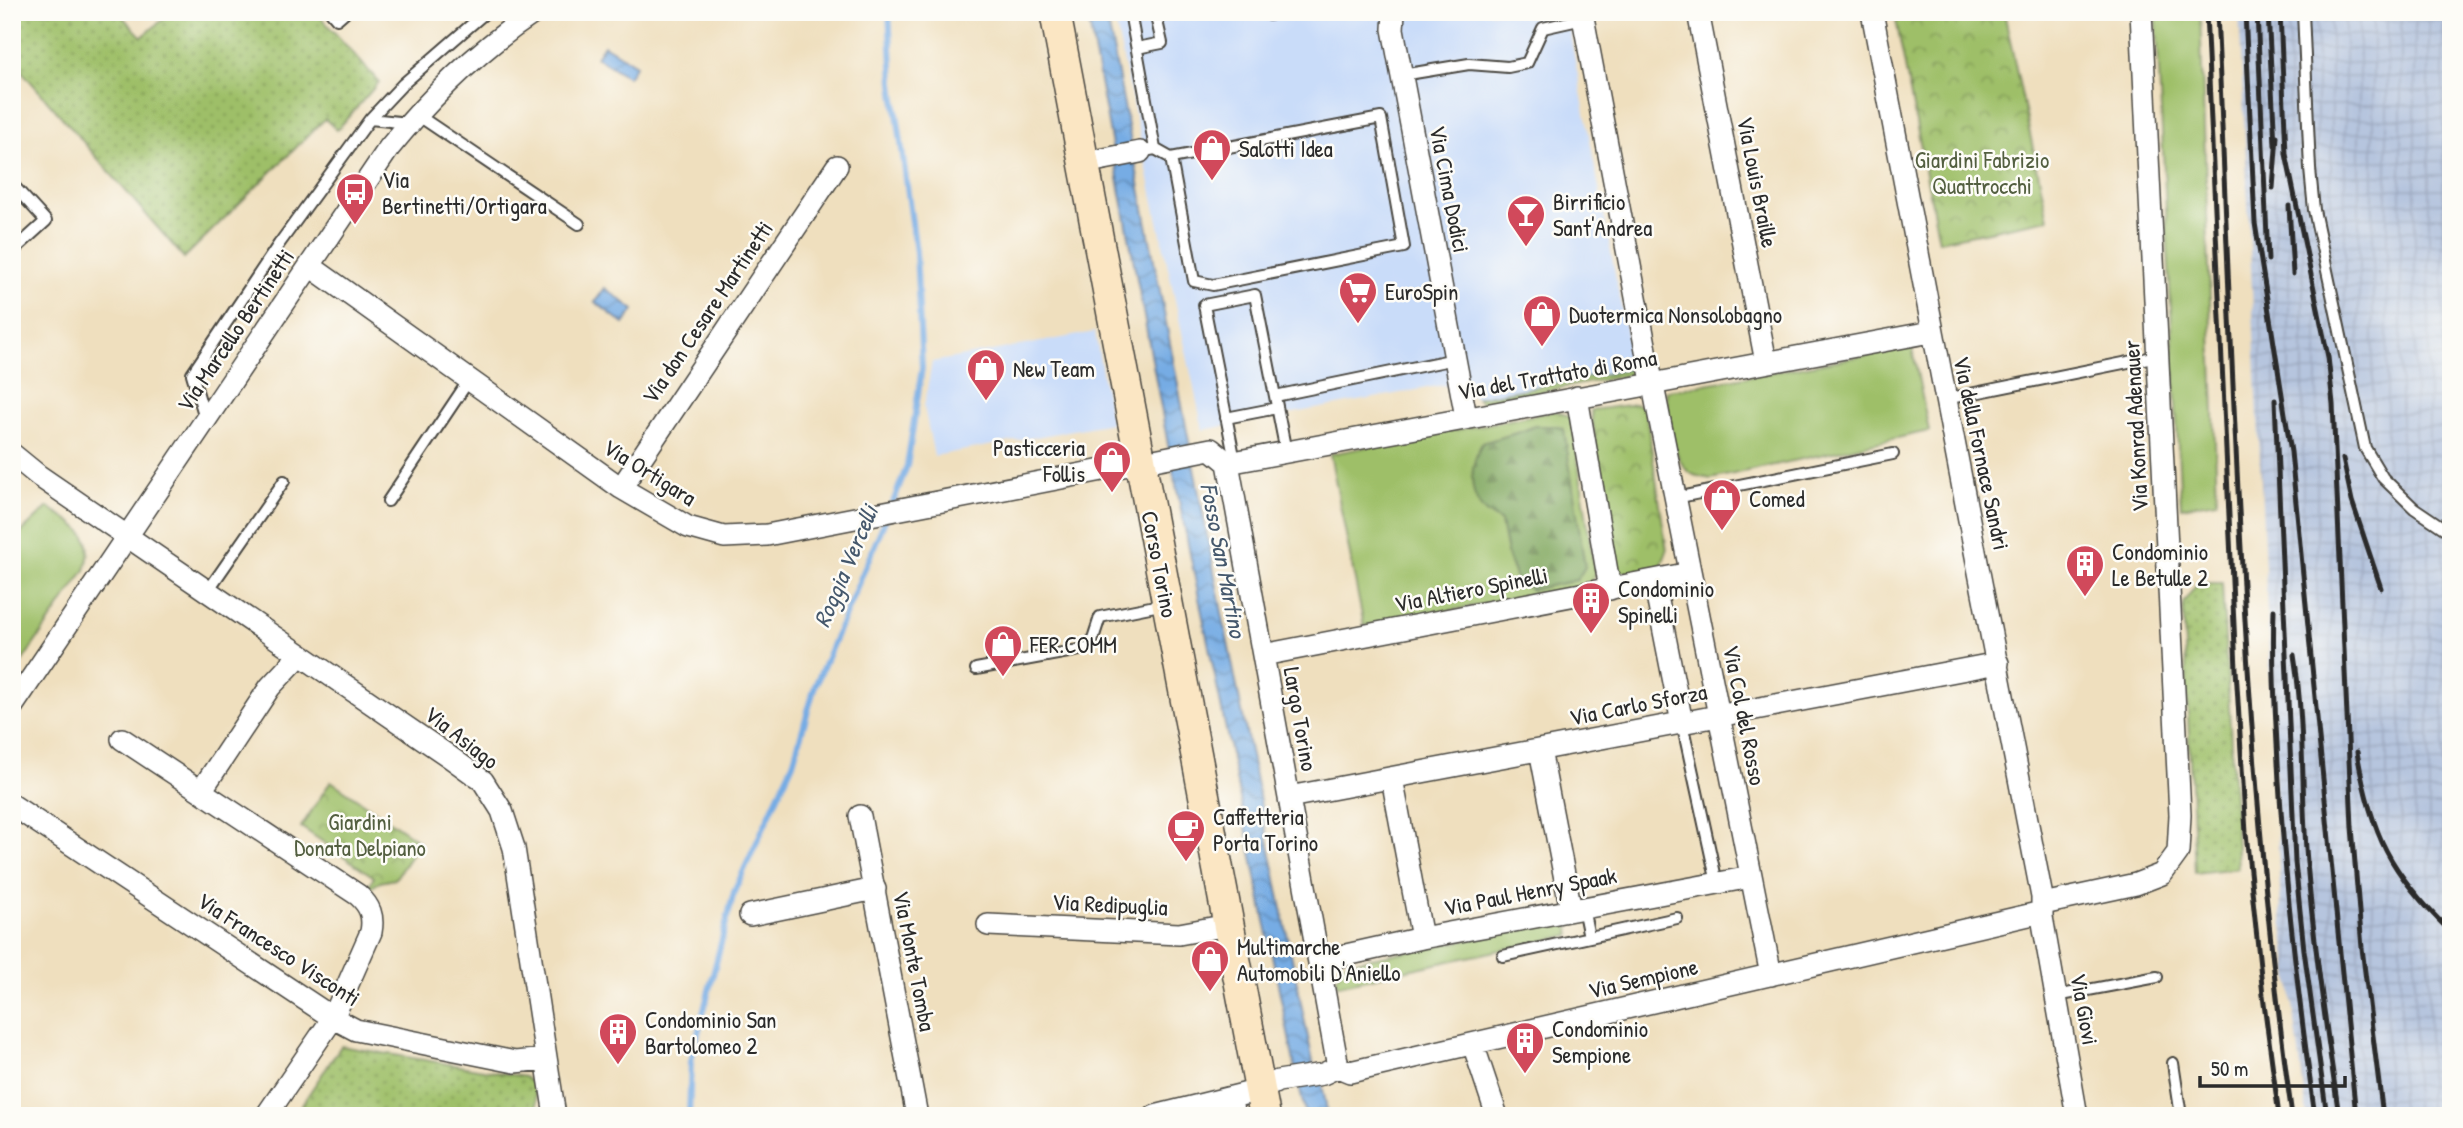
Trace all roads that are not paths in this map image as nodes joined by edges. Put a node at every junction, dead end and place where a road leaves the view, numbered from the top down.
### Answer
1 (331, 12) edge
2 (345, 12) edge
3 (486, 12) edge
4 (535, 12) edge
5 (1055, 12) edge
6 (1130, 12) edge
7 (1155, 12) edge
8 (1268, 12) edge
9 (1283, 12) edge
10 (1394, 12) edge
11 (1698, 12) edge
12 (1872, 12) edge
13 (2141, 12) edge
14 (2303, 12) edge
15 (1582, 16) edge
16 (1137, 48) junction
17 (447, 65) junction
18 (1402, 75) junction
19 (370, 119) junction
20 (413, 119) junction
21 (1147, 151) junction
22 (1171, 158) junction
23 (1095, 161) junction
24 (837, 166) dead end
25 (12, 184) edge
26 (579, 224) dead end
27 (12, 252) edge
28 (310, 266) junction
29 (1931, 332) junction
30 (2158, 356) junction
31 (1455, 359) junction
32 (1766, 362) junction
33 (469, 380) junction
34 (1652, 383) junction
35 (1275, 396) junction
36 (1577, 397) junction
37 (1945, 399) junction
38 (1277, 408) junction
39 (1466, 417) junction
40 (1226, 418) junction
41 (206, 421) junction
42 (1286, 452) junction
43 (12, 454) edge
44 (1893, 454) dead end
45 (1151, 460) junction
46 (1231, 462) junction
47 (284, 481) dead end
48 (621, 488) junction
49 (1675, 498) junction
50 (387, 501) dead end
51 (2451, 533) edge
52 (128, 537) junction
53 (1690, 573) junction
54 (1654, 580) junction
55 (1609, 589) junction
56 (207, 592) junction
57 (1168, 604) junction
58 (300, 655) junction
59 (1263, 655) junction
60 (1998, 663) junction
61 (976, 669) dead end
62 (12, 707) edge
63 (1718, 716) junction
64 (1682, 723) junction
65 (122, 739) dead end
66 (1540, 750) junction
67 (1392, 778) junction
68 (201, 791) junction
69 (1289, 797) junction
70 (12, 805) edge
71 (860, 816) dead end
72 (2162, 874) joint
73 (1751, 877) junction
74 (1717, 883) junction
75 (875, 889) junction
76 (2042, 908) junction
77 (1577, 909) junction
78 (750, 915) dead end
79 (1677, 918) dead end
80 (988, 925) dead end
81 (1228, 925) junction
82 (1589, 937) junction
83 (1422, 938) junction
84 (1503, 956) dead end
85 (1319, 961) junction
86 (1771, 975) junction
87 (2157, 977) dead end
88 (2056, 996) junction
89 (333, 1018) junction
90 (1473, 1044) junction
91 (546, 1059) junction
92 (2173, 1063) dead end
93 (1331, 1070) junction
94 (1250, 1104) edge
95 (266, 1116) edge
96 (555, 1116) edge
97 (917, 1116) edge
98 (1155, 1116) edge
99 (1497, 1116) edge
100 (2077, 1116) edge
101 (2181, 1116) edge

1 - 2 lane
3 - 17 lane
4 - 17 street, Via Marcello Bertinetti
5 - 23 main road, Corso Torino
6 - 16 lane
7 - 16 lane
8 - 9 lane
10 - 18 street, Via Cima Dodici
11 - 32 street, Via Louis Braille
12 - 29 street, Via della Fornace Sandri
13 - 30 street, Via Konrad Adenauer
14 - 51 lane
15 - 18 lane
15 - 34 street, Via Col del Rosso
16 - 21 lane
17 - 19 lane
17 - 20 street, Via Marcello Bertinetti
18 - 31 street, Via Cima Dodici
19 - 20 lane
19 - 41 lane
20 - 26 lane
20 - 28 street, Via Marcello Bertinetti
21 - 22 lane
21 - 23 street
22 - 22 lane
23 - 45 main road, Corso Torino
24 - 48 street, Via don Cesare Martinetti
25 - 27 lane
28 - 33 street, Via Ortigara
28 - 41 street, Via Marcello Bertinetti
29 - 32 street, Via del Trattato di Roma
29 - 37 street, Via della Fornace Sandri
30 - 37 lane
30 - 72 street, Via Konrad Adenauer
31 - 35 lane
31 - 39 street, Via Cima Dodici
32 - 34 street, Via del Trattato di Roma
33 - 48 street, Via Ortigara
33 - 50 lane
34 - 36 street, Via del Trattato di Roma
34 - 49 street, Via Col del Rosso
35 - 38 lane
35 - 40 lane
36 - 39 street, Via del Trattato di Roma
36 - 55 street
37 - 60 street, Via della Fornace Sandri
38 - 40 lane
38 - 42 lane
39 - 42 street, Via del Trattato di Roma
40 - 46 lane
41 - 52 street, Via Marcello Bertinetti
42 - 46 street, Via del Trattato di Roma
43 - 52 street, Via Asiago
44 - 49 lane
45 - 46 street, Via Ortigara
45 - 48 street, Via Ortigara
45 - 57 main road, Corso Torino
46 - 59 street, Largo Torino
47 - 56 lane
49 - 53 street, Via Col del Rosso
52 - 56 street, Via Asiago
52 - 62 street, Via Marcello Bertinetti
53 - 54 street, Via Altiero Spinelli
53 - 63 street, Via Col del Rosso
54 - 55 street, Via Altiero Spinelli
54 - 64 street
55 - 59 street, Via Altiero Spinelli
56 - 58 street, Via Asiago
57 - 61 lane
57 - 81 main road, Corso Torino
58 - 68 street
58 - 91 street, Via Asiago
59 - 69 street, Largo Torino
60 - 63 street, Via Carlo Sforza
60 - 76 street, Via della Fornace Sandri
63 - 64 street, Via Carlo Sforza
63 - 73 street, Via Col del Rosso
64 - 66 street, Via Carlo Sforza
64 - 74 lane
65 - 68 street
66 - 67 street, Via Carlo Sforza
66 - 77 street
67 - 69 street, Via Carlo Sforza
67 - 83 street
68 - 89 street
69 - 85 street, Largo Torino
70 - 89 street, Via Francesco Visconti
71 - 75 street, Via Monte Tomba
72 - 76 street, Via Sempione
73 - 74 street, Via Paul Henry Spaak
73 - 86 street, Via Col del Rosso
74 - 77 street, Via Paul Henry Spaak
75 - 78 street
75 - 97 street, Via Monte Tomba
76 - 86 street, Via Sempione
76 - 88 street, Via Giovi
77 - 82 lane
77 - 83 street, Via Paul Henry Spaak
79 - 82 lane
80 - 81 street, Via Redipuglia
81 - 94 main road, Corso Torino
82 - 84 lane
83 - 85 street, Via Paul Henry Spaak
85 - 93 street, Largo Torino
86 - 90 street, Via Sempione
87 - 88 lane
88 - 100 street, Via Giovi
89 - 91 street, Via Francesco Visconti
89 - 95 street
90 - 93 street, Via Sempione
90 - 99 street
91 - 96 street, Via Asiago
92 - 101 lane
93 - 94 street, Via Sempione
94 - 98 street, Via Sempione

